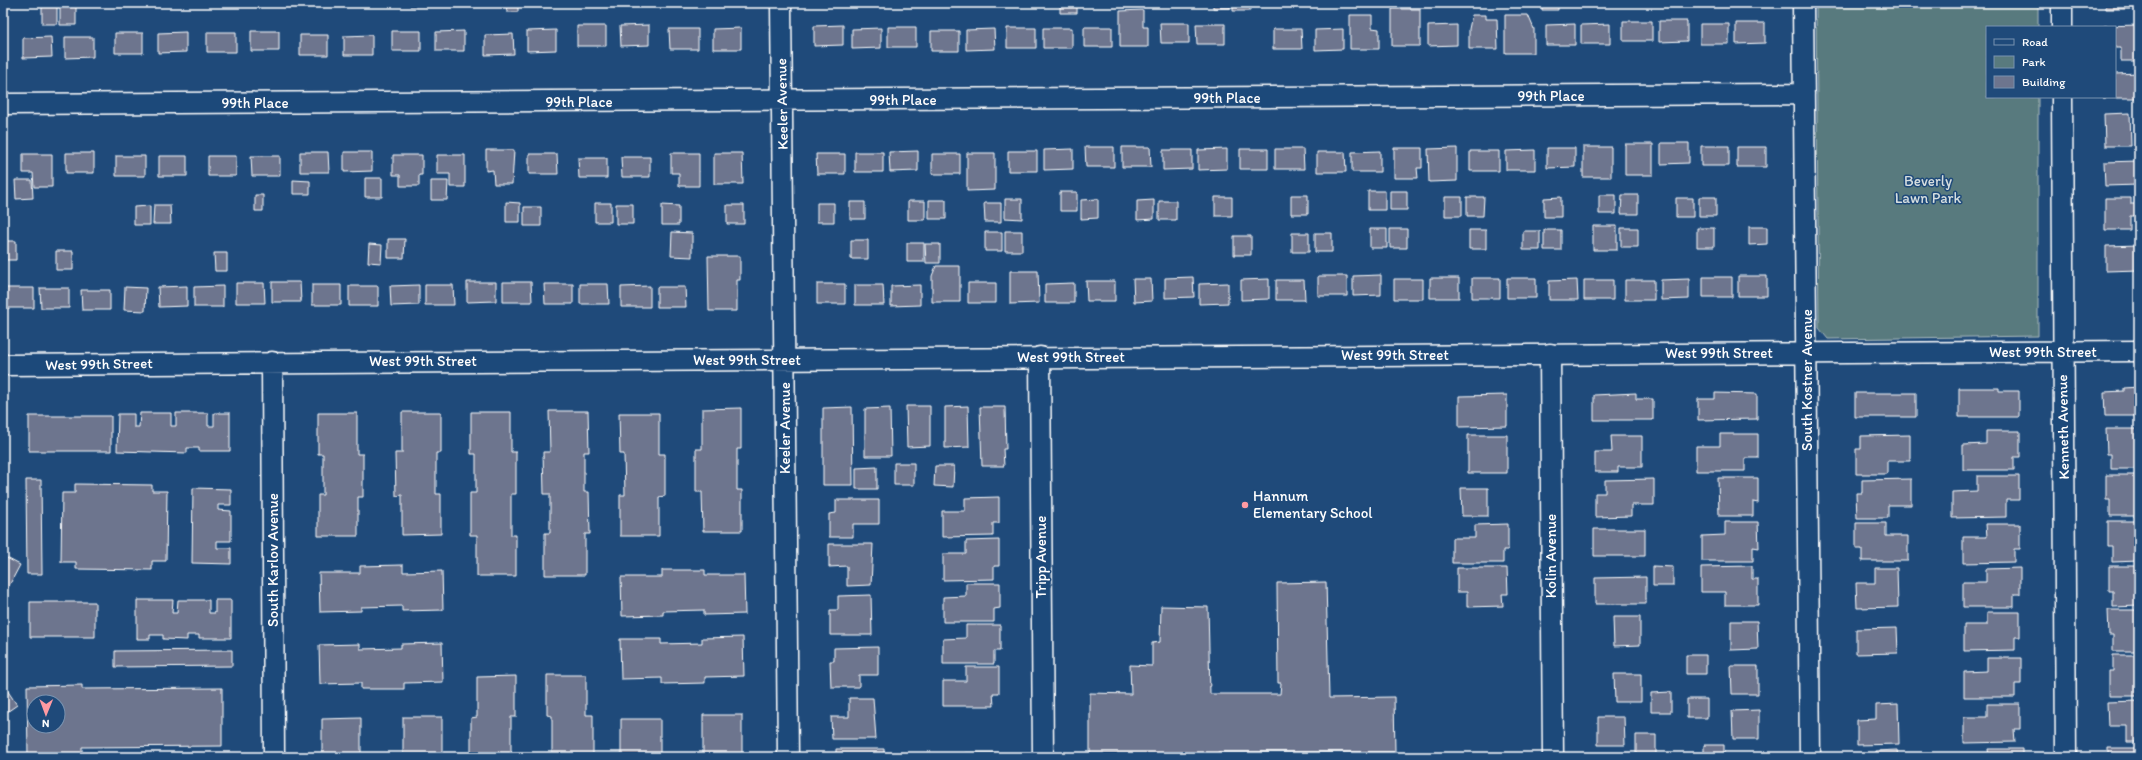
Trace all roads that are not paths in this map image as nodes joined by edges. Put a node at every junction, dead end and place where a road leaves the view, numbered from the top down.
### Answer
1 (781, 3) edge
2 (1803, 3) edge
3 (2062, 3) edge
4 (2062, 26) edge
5 (1804, 94) junction
6 (2062, 98) edge
7 (782, 101) junction
8 (3, 104) edge
9 (2139, 351) edge
10 (2062, 352) junction
11 (1806, 353) junction
12 (1550, 354) junction
13 (1040, 357) junction
14 (784, 360) junction
15 (272, 362) junction
16 (3, 365) edge
17 (274, 757) edge
18 (788, 757) edge
19 (1043, 757) edge
20 (1553, 757) edge
21 (1810, 757) edge
22 (2066, 757) edge

1 - 7 street, Keeler Avenue
2 - 5 street, South Kostner Avenue
3 - 4 street
5 - 7 street, 99th Place
5 - 11 street, South Kostner Avenue
6 - 10 street, Kenneth Avenue
7 - 8 street, 99th Place
7 - 14 street, Keeler Avenue
9 - 10 street, West 99th Street
10 - 11 street, West 99th Street
10 - 22 street, Kenneth Avenue
11 - 12 street, West 99th Street
11 - 21 street, South Kostner Avenue
12 - 13 street, West 99th Street
12 - 20 street, Kolin Avenue
13 - 14 street, West 99th Street
13 - 19 street, Tripp Avenue
14 - 15 street, West 99th Street
14 - 18 street, Keeler Avenue
15 - 16 street, West 99th Street
15 - 17 street, South Karlov Avenue

